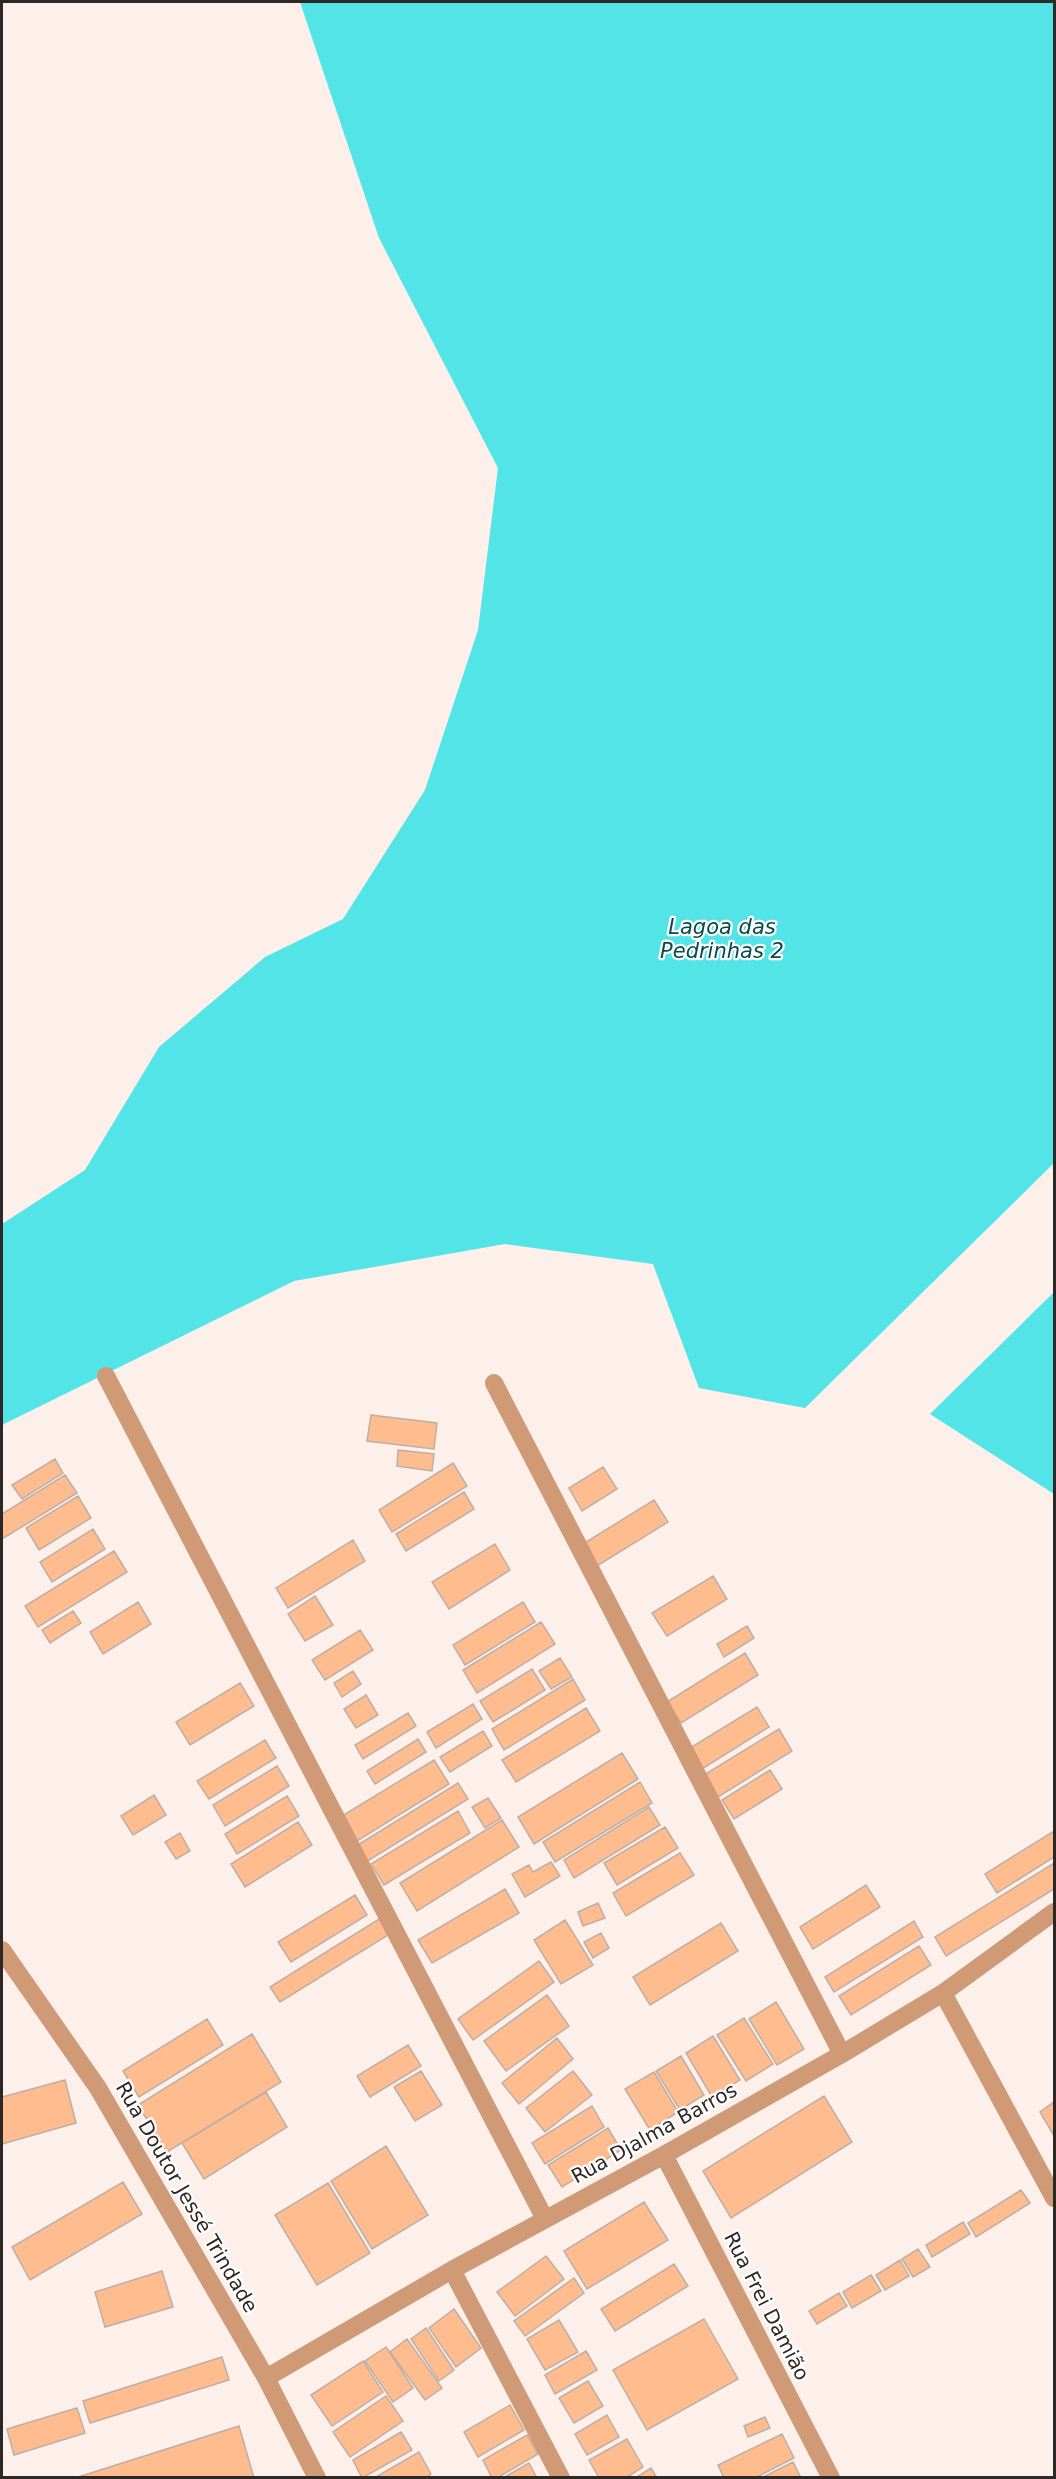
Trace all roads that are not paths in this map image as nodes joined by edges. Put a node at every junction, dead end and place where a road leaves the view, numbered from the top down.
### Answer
1 (106, 1376) dead end
2 (494, 1383) dead end
3 (1054, 1912) edge
4 (2, 1950) edge
5 (943, 1993) junction
6 (842, 2054) junction
7 (664, 2155) junction
8 (1054, 2198) edge
9 (545, 2219) junction
10 (452, 2270) junction
11 (266, 2378) junction
12 (317, 2478) edge
13 (561, 2478) edge
14 (831, 2478) edge

1 - 9 street
2 - 6 street
3 - 5 street, Rua Djalma Barros
4 - 11 street, Rua Doutor Jessé Trindade
5 - 6 street, Rua Djalma Barros
5 - 8 street
6 - 7 street, Rua Djalma Barros
7 - 9 street, Rua Djalma Barros
7 - 14 street, Rua Frei Damião
9 - 10 street, Rua Djalma Barros
10 - 11 street, Rua Djalma Barros
10 - 13 street
11 - 12 street, Rua Doutor Jessé Trindade

